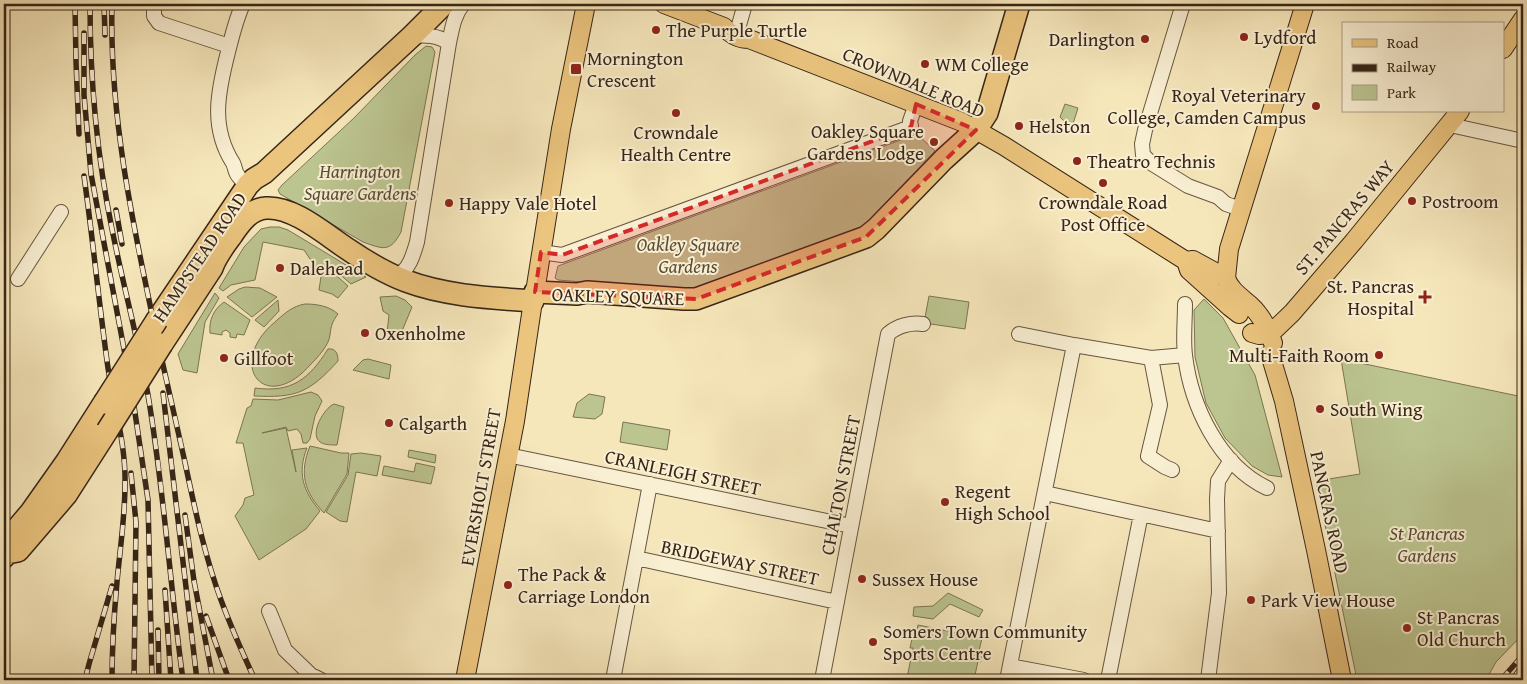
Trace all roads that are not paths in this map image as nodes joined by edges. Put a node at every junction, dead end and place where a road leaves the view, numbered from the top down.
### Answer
1 (154, 4) edge
2 (243, 4) edge
3 (444, 4) edge
4 (463, 4) edge
5 (586, 4) edge
6 (664, 4) edge
7 (744, 4) edge
8 (1019, 4) edge
9 (1183, 4) edge
10 (1305, 4) edge
11 (1523, 19) edge
12 (737, 30) junction
13 (412, 36) junction
14 (449, 43) junction
15 (229, 46) junction
16 (1504, 48) edge
17 (916, 104) junction
18 (1455, 118) edge
19 (976, 130) junction
20 (1523, 141) edge
21 (255, 179) junction
22 (273, 208) junction
23 (1242, 209) junction
24 (61, 212) dead end
25 (541, 252) junction
26 (1186, 261) junction
27 (396, 277) junction
28 (18, 279) dead end
29 (1229, 283) junction
30 (534, 297) junction
31 (1186, 304) dead end
32 (1239, 314) junction
33 (923, 324) dead end
34 (1252, 333) junction
35 (1019, 334) dead end
36 (1270, 334) junction
37 (1074, 346) junction
38 (1270, 354) junction
39 (1185, 355) junction
40 (1151, 358) junction
41 (508, 455) junction
42 (1230, 460) junction
43 (1172, 470) dead end
44 (650, 484) junction
45 (1267, 488) dead end
46 (1045, 493) junction
47 (1141, 514) junction
48 (851, 526) junction
49 (1218, 531) junction
50 (5, 555) edge
51 (636, 558) junction
52 (837, 602) junction
53 (269, 611) dead end
54 (1010, 666) junction
55 (320, 680) edge
56 (466, 680) edge
57 (613, 680) edge
58 (822, 680) edge
59 (1007, 680) edge
60 (1084, 680) edge
61 (1108, 680) edge
62 (1208, 680) edge
63 (1342, 680) edge

1 - 15 street
2 - 15 street
3 - 13 highway, HAMPSTEAD ROAD
4 - 14 street
5 - 25 main road, OAKLEY SQUARE
6 - 12 main road, CROWNDALE ROAD
7 - 12 street
8 - 19 highway, OAKLEY SQUARE
9 - 23 street
10 - 23 main road
11 - 16 main road
12 - 17 main road, CROWNDALE ROAD
13 - 14 street
13 - 21 highway, HAMPSTEAD ROAD
14 - 27 street
15 - 21 street
17 - 19 main road, CROWNDALE ROAD
17 - 25 street, OAKLEY SQUARE
18 - 20 street
18 - 36 main road, ST. PANCRAS WAY
19 - 26 main road, CROWNDALE ROAD
19 - 30 highway, OAKLEY SQUARE
21 - 22 highway
21 - 50 highway, HAMPSTEAD ROAD, bridge
22 - 27 highway
22 - 50 highway, HAMPSTEAD ROAD, bridge
23 - 29 main road
24 - 28 street
25 - 30 main road, OAKLEY SQUARE
26 - 29 main road, CROWNDALE ROAD
26 - 32 main road, CROWNDALE ROAD
27 - 30 highway
29 - 32 main road, CROWNDALE ROAD
29 - 36 main road, CROWNDALE ROAD
30 - 41 main road, EVERSHOLT STREET
31 - 39 street
32 - 34 main road, CROWNDALE ROAD
33 - 48 street, CHALTON STREET
34 - 36 main road
34 - 38 main road, CROWNDALE ROAD
35 - 37 street
36 - 38 main road
37 - 40 street
37 - 46 street
38 - 63 main road, PANCRAS ROAD
39 - 40 street
39 - 42 street
40 - 43 street
41 - 44 street, CRANLEIGH STREET
41 - 56 main road, EVERSHOLT STREET
42 - 45 street
42 - 49 street
44 - 48 street, CRANLEIGH STREET
44 - 51 street
46 - 47 street
46 - 54 street
47 - 49 street
47 - 61 street
48 - 52 street, CHALTON STREET
49 - 62 street
51 - 52 street, BRIDGEWAY STREET
51 - 57 street
52 - 58 street, CHALTON STREET
53 - 55 street
54 - 59 street
54 - 60 street

